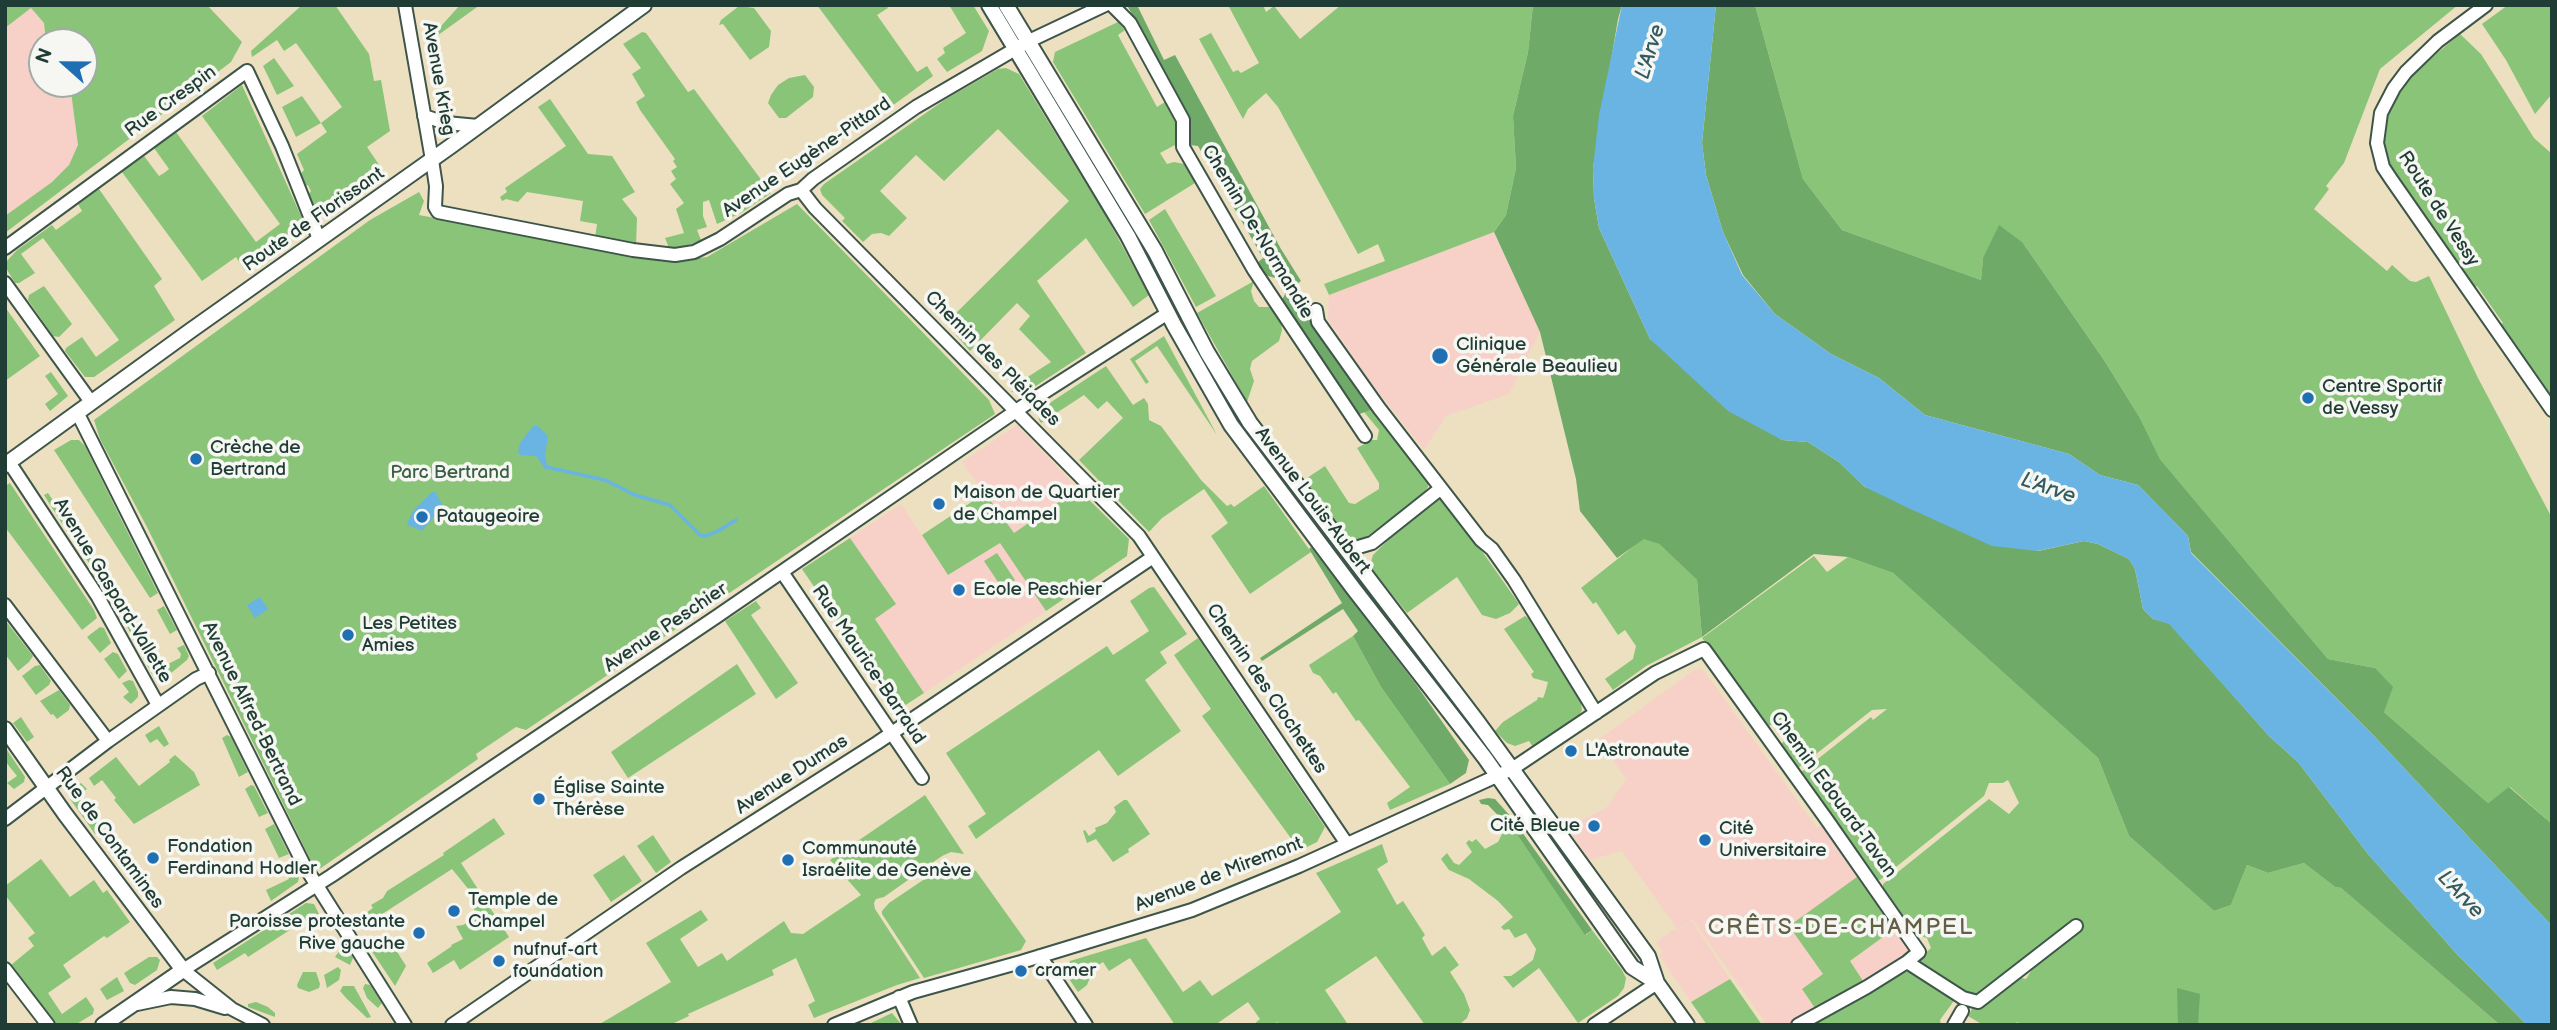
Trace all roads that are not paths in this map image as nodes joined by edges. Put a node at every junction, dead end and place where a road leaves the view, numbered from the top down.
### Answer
1 (405, 5) edge
2 (644, 5) edge
3 (989, 5) edge
4 (1006, 5) edge
5 (1105, 5) edge
6 (1112, 5) edge
7 (2486, 5) edge
8 (1029, 41) junction
9 (1015, 49) junction
10 (424, 116) junction
11 (478, 126) junction
12 (432, 160) junction
13 (801, 190) junction
14 (319, 239) junction
15 (5, 248) edge
16 (5, 283) edge
17 (1316, 310) dead end
18 (1168, 313) junction
19 (91, 402) junction
20 (2552, 410) edge
21 (78, 412) junction
22 (1016, 412) junction
23 (1365, 436) dead end
24 (7, 464) edge
25 (1440, 489) junction
26 (1373, 543) junction
27 (1341, 544) junction
28 (1153, 557) junction
29 (782, 572) junction
30 (1363, 572) junction
31 (5, 605) edge
32 (209, 673) junction
33 (159, 705) junction
34 (1596, 713) junction
35 (5, 729) edge
36 (890, 734) junction
37 (108, 741) junction
38 (1512, 769) junction
39 (1498, 776) junction
40 (922, 778) dead end
41 (47, 788) junction
42 (5, 819) edge
43 (1347, 844) junction
44 (316, 885) junction
45 (2076, 926) dead end
46 (1041, 956) junction
47 (1907, 962) junction
48 (5, 969) edge
49 (183, 970) junction
50 (1657, 983) junction
51 (898, 997) junction
52 (128, 1007) junction
53 (232, 1009) junction
54 (1962, 1011) dead end
55 (48, 1025) edge
56 (103, 1025) edge
57 (263, 1025) edge
58 (405, 1025) edge
59 (452, 1025) edge
60 (834, 1025) edge
61 (911, 1025) edge
62 (1086, 1025) edge
63 (1594, 1025) edge
64 (1687, 1025) edge
65 (1798, 1025) edge
66 (1954, 1025) edge

1 - 10 street, Avenue Krieg
2 - 11 main road, Route de Florissant
3 - 9 main road, Avenue Louis-Aubert
4 - 8 main road, Avenue Louis-Aubert
5 - 8 street, Avenue Eugène-Pittard
6 - 23 street, Chemin De-Normandie
7 - 20 street, Route de Vessy
8 - 9 street, Avenue Eugène-Pittard
8 - 27 main road, Avenue Louis-Aubert
9 - 13 street, Avenue Eugène-Pittard
9 - 18 main road, Avenue Louis-Aubert
10 - 11 street
10 - 12 street, Avenue Krieg
11 - 12 main road, Route de Florissant
12 - 13 street, Avenue Eugène-Pittard
12 - 14 main road, Route de Florissant
13 - 22 street, Chemin des Pléiades
14 - 15 street, Rue Crespin
14 - 19 main road, Route de Florissant
16 - 19 street
17 - 25 street
18 - 22 street, Avenue Peschier
18 - 39 main road, Avenue Louis-Aubert
19 - 21 main road, Route de Florissant
21 - 24 main road, Route de Florissant
21 - 32 street, Avenue Alfred-Bertrand
22 - 28 street, Chemin des Pléiades
22 - 29 street, Avenue Peschier
24 - 33 street, Avenue Gaspard-Vallette
25 - 26 street
25 - 34 street
26 - 27 street
26 - 30 street
27 - 30 main road, Avenue Louis-Aubert
28 - 36 street, Avenue Dumas
28 - 43 street, Chemin des Clochettes
29 - 36 street, Rue Maurice-Barraud
29 - 44 street, Avenue Peschier
30 - 38 main road, Avenue Louis-Aubert
31 - 37 street
32 - 33 street
32 - 44 street, Avenue Alfred-Bertrand
33 - 37 street
34 - 38 street, Avenue de Miremont
34 - 47 street, Chemin Edouard-Tavan
35 - 41 main road, Rue de Contamines
36 - 40 street, Rue Maurice-Barraud
36 - 59 street, Avenue Dumas
37 - 41 street
38 - 39 street, Avenue de Miremont
38 - 50 main road, Avenue Louis-Aubert
39 - 43 street, Avenue de Miremont
39 - 50 main road, Avenue Louis-Aubert
41 - 42 street
41 - 49 main road, Rue de Contamines
43 - 46 street, Avenue de Miremont
44 - 49 street, Avenue Peschier
44 - 58 street, Avenue Alfred-Bertrand
45 - 47 street
46 - 51 street, Avenue de Miremont
46 - 62 street
47 - 65 street
48 - 55 street
49 - 52 main road
49 - 53 street
50 - 63 street
50 - 64 main road, Avenue Louis-Aubert
51 - 60 street, Avenue de Miremont
51 - 61 street
52 - 53 street
52 - 56 main road
53 - 57 street
54 - 66 street

